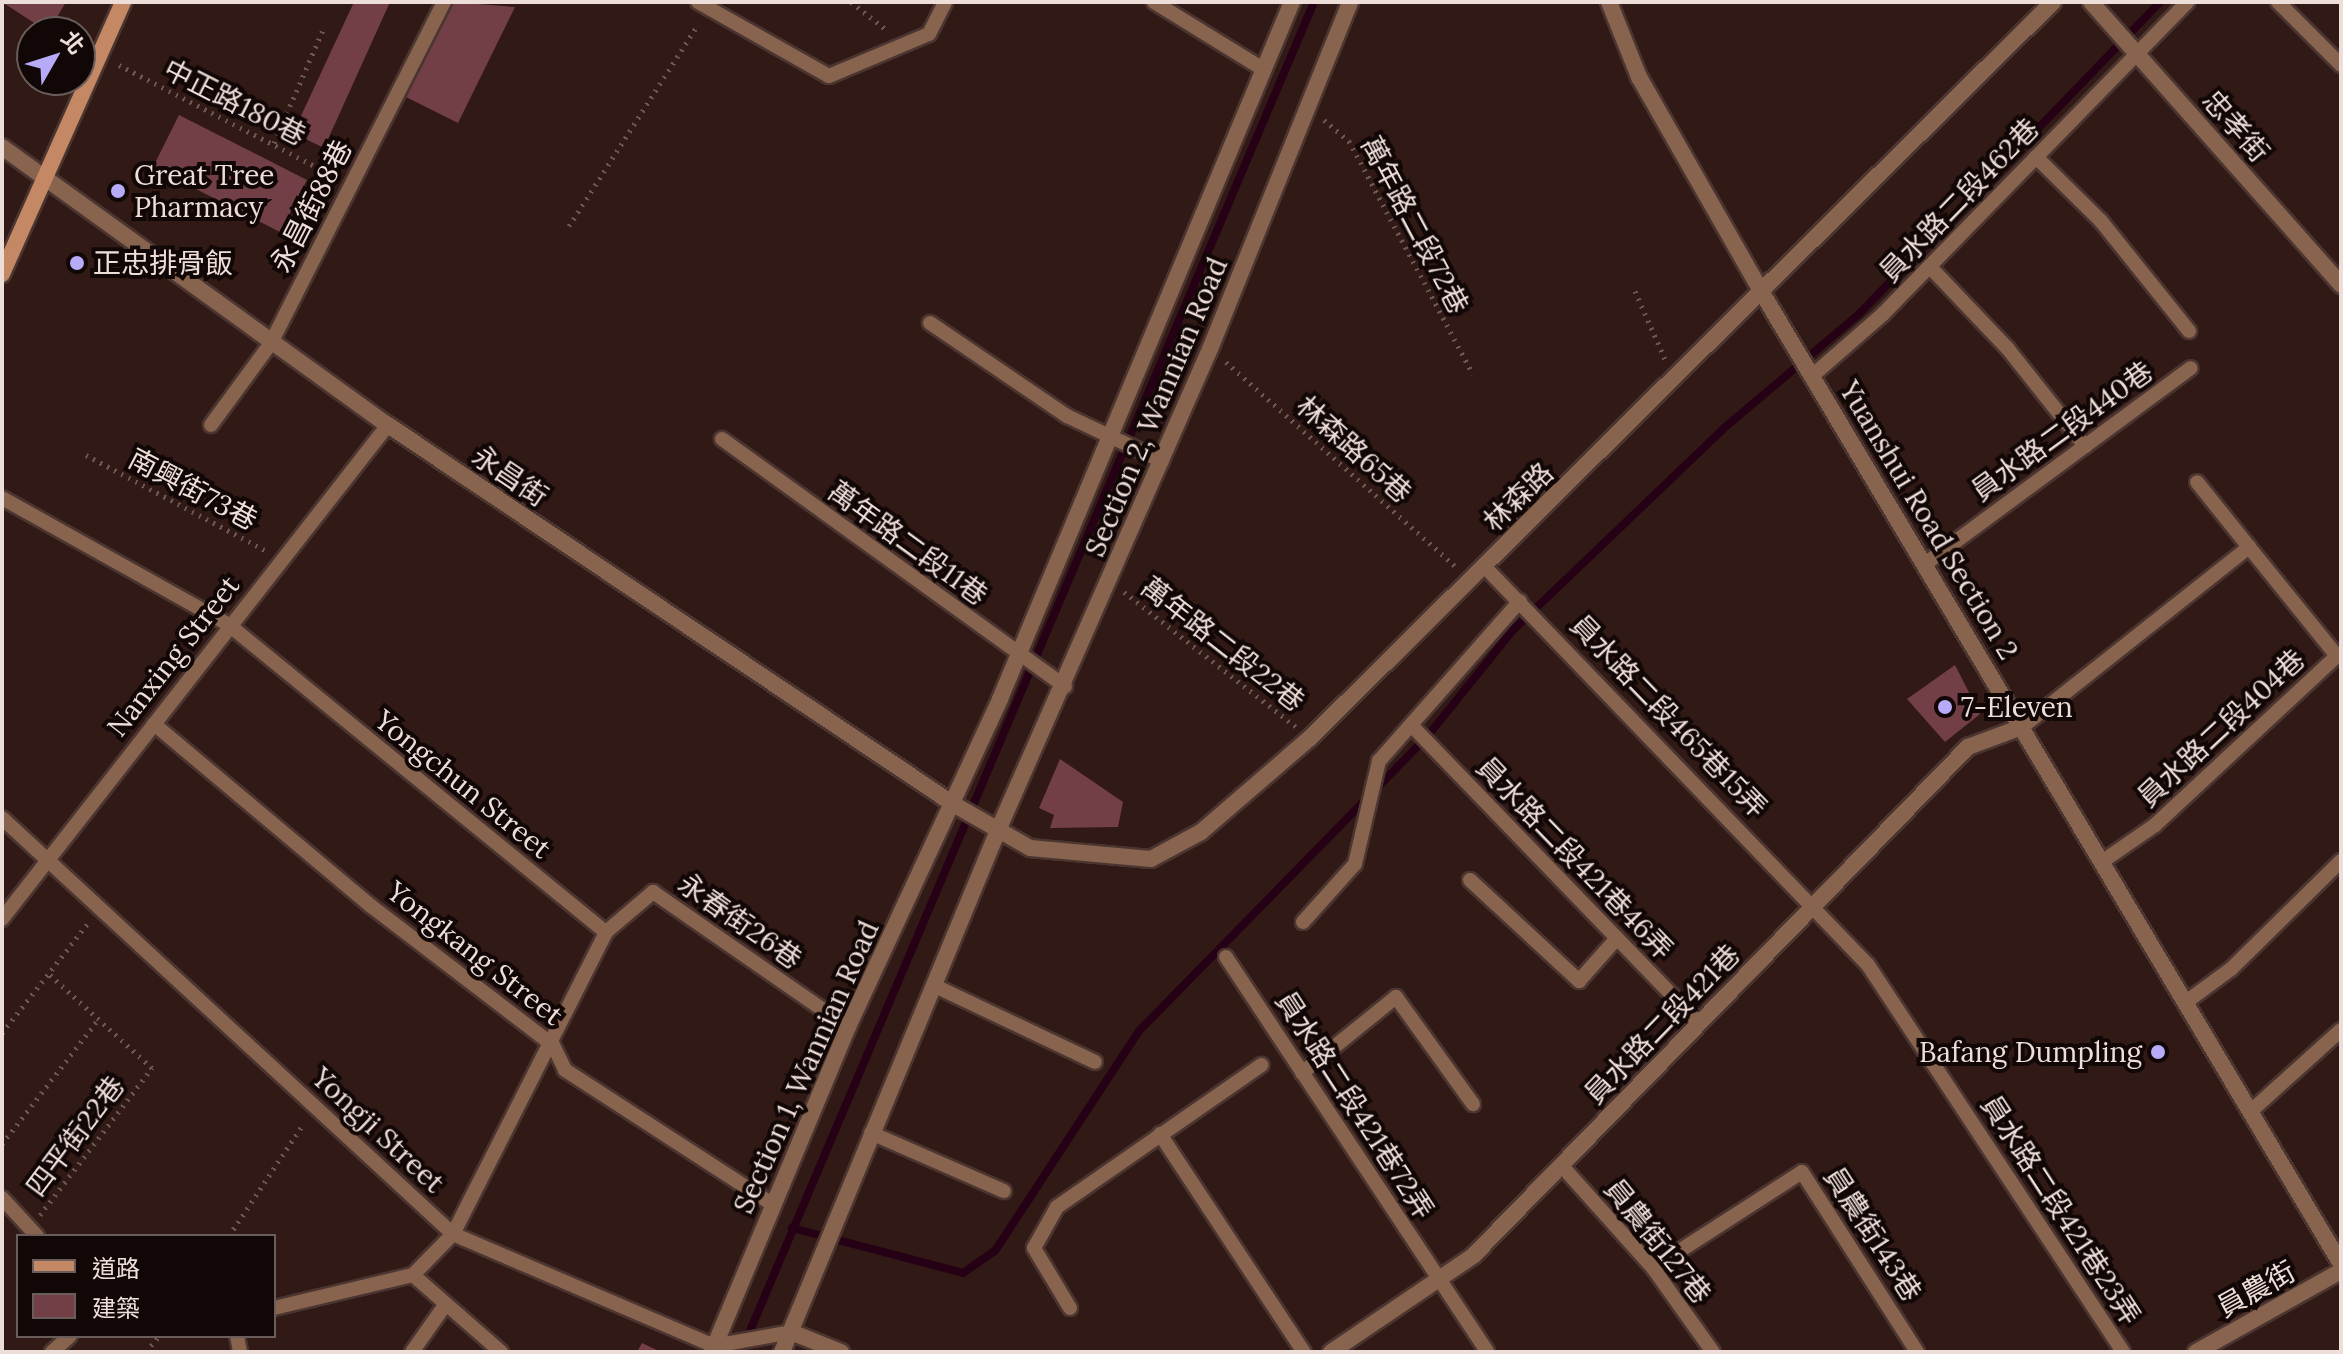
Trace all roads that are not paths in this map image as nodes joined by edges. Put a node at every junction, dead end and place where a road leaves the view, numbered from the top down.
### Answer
1 (123, 2) edge
2 (444, 2) edge
3 (945, 2) edge
4 (1154, 2) edge
5 (1292, 2) edge
6 (1350, 2) edge
7 (1609, 2) edge
8 (2053, 2) edge
9 (2091, 2) edge
10 (2188, 2) edge
11 (2278, 2) edge
12 (703, 5) edge
13 (2137, 54) junction
14 (2341, 65) edge
15 (1263, 69) junction
16 (2, 147) edge
17 (2036, 157) junction
18 (46, 180) junction
19 (1930, 267) junction
20 (2, 274) edge
21 (2341, 285) edge
22 (1764, 296) junction
23 (930, 323) dead end
24 (2189, 331) dead end
25 (271, 343) junction
26 (2191, 368) dead end
27 (1812, 376) junction
28 (211, 425) dead end
29 (388, 425) junction
30 (1105, 437) junction
31 (722, 439) dead end
32 (2085, 446) junction
33 (1162, 461) junction
34 (2197, 482) dead end
35 (2, 498) edge
36 (2249, 547) junction
37 (1925, 564) junction
38 (1484, 566) junction
39 (1520, 601) junction
40 (229, 625) junction
41 (1017, 656) junction
42 (1065, 686) junction
43 (154, 724) junction
44 (2022, 727) junction
45 (1414, 728) junction
46 (953, 804) junction
47 (2, 818) edge
48 (999, 828) junction
49 (48, 861) junction
50 (2103, 861) junction
51 (2341, 861) edge
52 (1470, 880) dead end
53 (1815, 903) junction
54 (2, 919) edge
55 (1303, 922) dead end
56 (606, 932) junction
57 (1617, 938) junction
58 (1226, 957) dead end
59 (935, 986) junction
60 (2186, 1002) junction
61 (1699, 1023) junction
62 (848, 1027) junction
63 (2341, 1030) edge
64 (553, 1045) junction
65 (1095, 1062) dead end
66 (1261, 1065) dead end
67 (1302, 1073) junction
68 (1473, 1104) dead end
69 (2251, 1111) junction
70 (871, 1133) junction
71 (1160, 1134) junction
72 (1561, 1165) junction
73 (1004, 1191) dead end
74 (2, 1198) edge
75 (774, 1205) junction
76 (34, 1232) edge
77 (453, 1234) junction
78 (2341, 1264) edge
79 (1653, 1268) junction
80 (2341, 1271) edge
81 (413, 1275) junction
82 (1439, 1283) junction
83 (276, 1308) edge
84 (443, 1308) junction
85 (1070, 1308) dead end
86 (791, 1332) junction
87 (68, 1338) edge
88 (713, 1349) edge
89 (52, 1352) edge
90 (412, 1352) edge
91 (501, 1352) edge
92 (782, 1352) edge
93 (841, 1352) edge
94 (1304, 1352) edge
95 (1331, 1352) edge
96 (1487, 1352) edge
97 (1713, 1352) edge
98 (1917, 1352) edge
99 (2123, 1352) edge
100 (2196, 1352) edge

1 - 18 street
2 - 25 lane, 永昌街88巷
3 - 12 lane
4 - 15 lane
5 - 15 street, Section 2, Wannian Road
6 - 33 street, Section 2, Wannian Road
7 - 22 street, Yuanshui Road Section 2
8 - 22 street, 林森路
9 - 13 street, 忠孝街
10 - 13 lane, 員水路二段462巷
11 - 14 lane
13 - 17 lane, 員水路二段462巷
13 - 21 street, 忠孝街
15 - 30 street, Section 2, Wannian Road
16 - 18 street, 永昌街
17 - 19 lane, 員水路二段462巷
17 - 24 lane
18 - 20 street
18 - 25 street, 永昌街
19 - 27 lane, 員水路二段462巷
19 - 32 lane
22 - 27 street, Yuanshui Road Section 2
22 - 38 street, 林森路
23 - 30 lane
25 - 28 lane, 永昌街88巷
25 - 29 street, 永昌街
26 - 32 lane, 員水路二段440巷
27 - 37 street, Yuanshui Road Section 2
29 - 40 lane, Nanxing Street
29 - 46 street, 永昌街
30 - 33 lane
30 - 41 street, Section 2, Wannian Road
31 - 41 lane, 萬年路二段11巷
32 - 37 lane, 員水路二段440巷
33 - 42 street, Section 2, Wannian Road
34 - 36 lane
35 - 40 lane, Yongchun Street
36 - 44 lane
36 - 50 lane, 員水路二段404巷
37 - 44 street, Yuanshui Road Section 2
38 - 39 lane, 員水路二段465巷15弄
38 - 48 street, 林森路
39 - 45 lane
39 - 53 lane, 員水路二段465巷15弄
40 - 43 lane, Nanxing Street
40 - 56 lane, Yongchun Street
41 - 42 lane, 萬年路二段11巷
41 - 46 street, Section 2, Wannian Road
42 - 48 street, Section 2, Wannian Road
43 - 49 lane, Nanxing Street
43 - 64 lane, Yongkang Street
44 - 50 street, Yuanshui Road Section 2
44 - 53 street, 員水路二段421巷
45 - 55 lane
45 - 57 lane, 員水路二段421巷46弄
46 - 48 street, 林森路
46 - 62 street, Section 1, Wannian Road
47 - 49 lane, Yongji Street
48 - 59 street
49 - 54 lane, Nanxing Street
49 - 77 lane, Yongji Street
50 - 60 street, Yuanshui Road Section 2
51 - 60 lane
52 - 57 lane
53 - 61 street, 員水路二段421巷
53 - 99 lane, 員水路二段421巷23弄
56 - 62 lane, 永春街26巷
56 - 64 lane
57 - 61 lane, 員水路二段421巷46弄
58 - 67 lane, 員水路二段421巷72弄
59 - 65 lane
59 - 70 street
60 - 69 street, Yuanshui Road Section 2
61 - 72 street, 員水路二段421巷
62 - 75 street, Section 1, Wannian Road
63 - 69 lane
64 - 75 lane, Yongkang Street
64 - 77 lane
66 - 71 lane
67 - 68 lane
67 - 82 lane, 員水路二段421巷72弄
69 - 78 street, Yuanshui Road Section 2
70 - 73 lane
70 - 86 street
71 - 85 lane
71 - 94 lane
72 - 79 lane, 員農街127巷
72 - 82 street, 員水路二段421巷
74 - 76 lane
75 - 88 street, Section 1, Wannian Road
77 - 81 lane
77 - 88 lane, Yongji Street
79 - 97 lane, 員農街127巷
79 - 98 lane, 員農街143巷
80 - 100 street, 員農街
81 - 83 lane
81 - 84 lane
82 - 95 street, 員水路二段421巷
82 - 96 lane, 員水路二段421巷72弄
84 - 90 lane
84 - 91 lane
86 - 88 lane
86 - 92 street
86 - 93 street
87 - 89 lane

